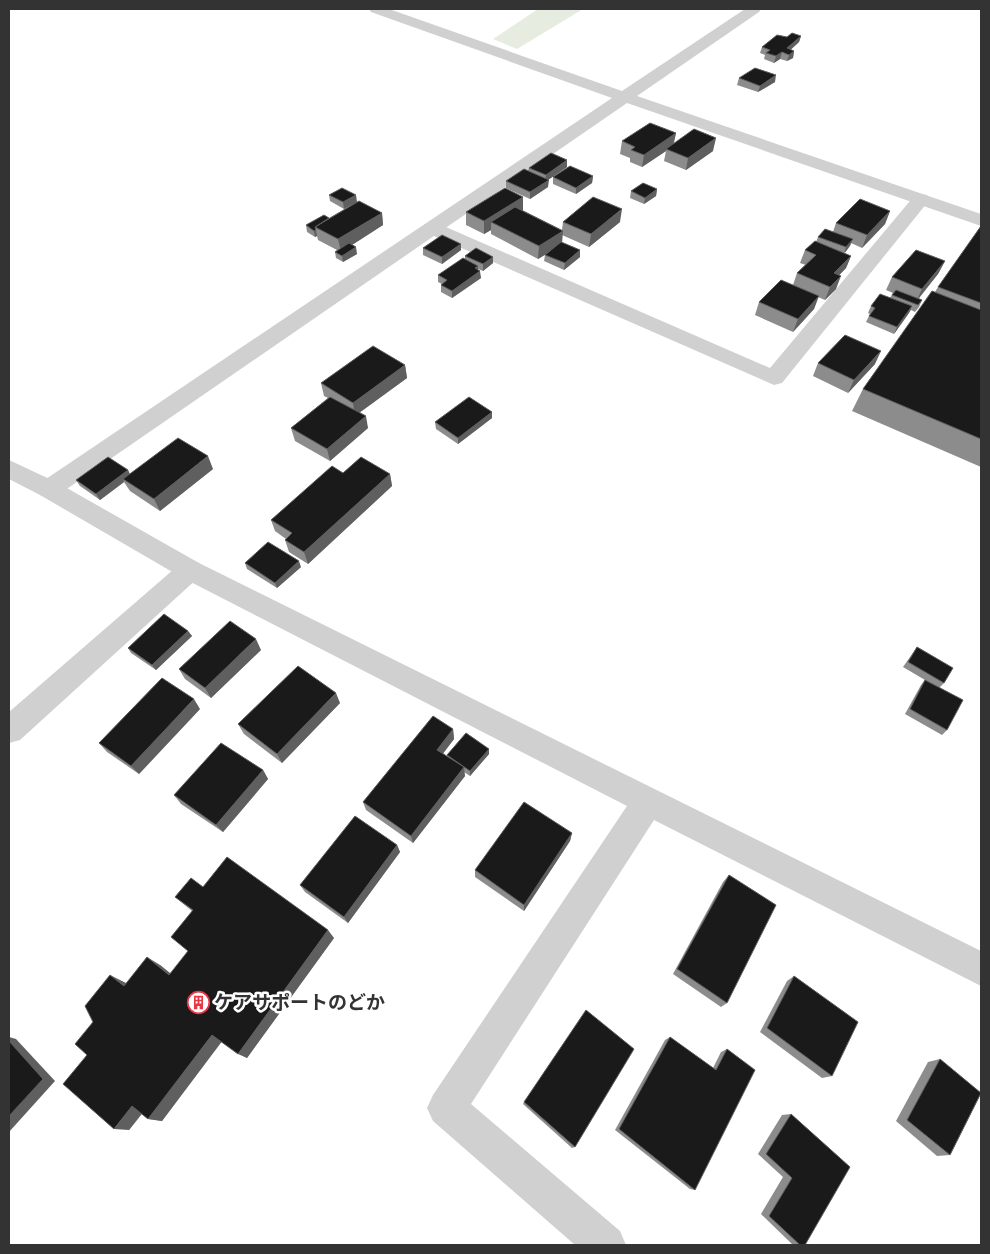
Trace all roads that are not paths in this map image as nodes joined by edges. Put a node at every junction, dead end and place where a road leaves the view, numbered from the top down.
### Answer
1 (376, 9) edge
2 (754, 9) edge
3 (624, 97) junction
4 (921, 198) junction
5 (981, 220) edge
6 (432, 228) junction
7 (9, 470) edge
8 (49, 489) junction
9 (190, 570) junction
10 (9, 730) edge
11 (648, 801) junction
12 (981, 969) edge
13 (606, 1245) edge

1 - 3 street
2 - 3 street
3 - 4 street
3 - 6 street
4 - 5 street
4 - 6 street
6 - 8 street
7 - 8 street
8 - 9 street
9 - 10 street
9 - 11 street
11 - 12 street
11 - 13 street

